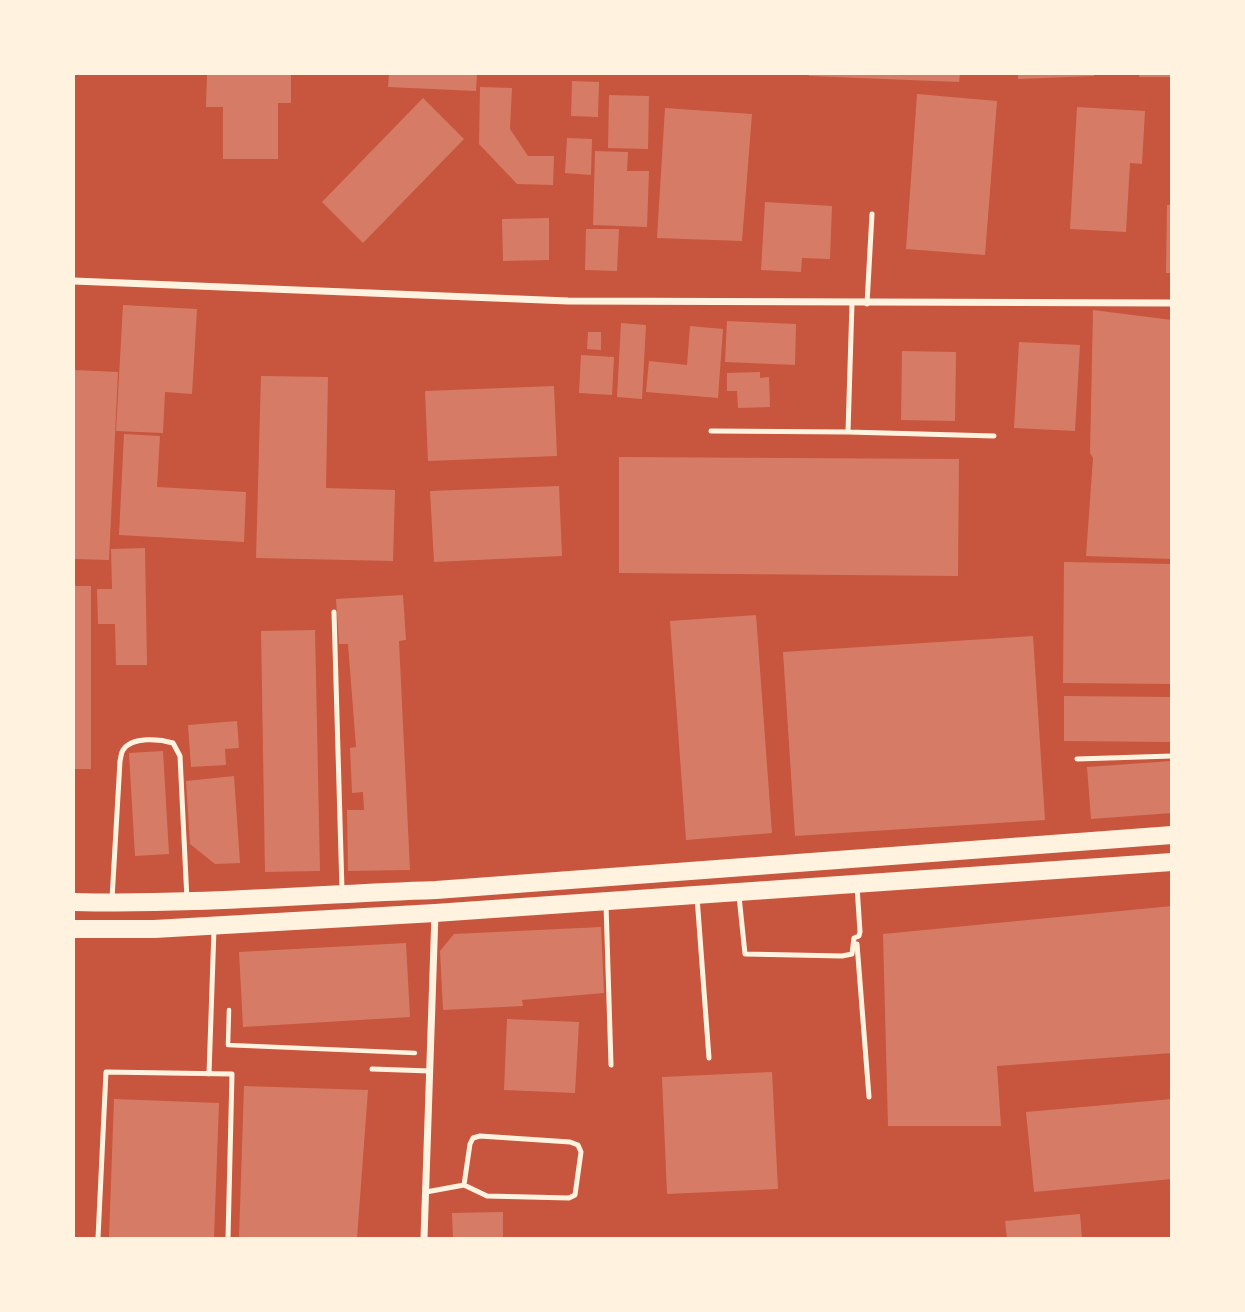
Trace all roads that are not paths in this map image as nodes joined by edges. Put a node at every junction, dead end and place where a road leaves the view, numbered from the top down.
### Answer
1 (872, 214) dead end
2 (74, 281) edge
3 (852, 303) junction
4 (1171, 303) edge
5 (867, 304) junction
6 (711, 431) dead end
7 (848, 432) junction
8 (994, 436) dead end
9 (334, 612) dead end
10 (1171, 756) edge
11 (1077, 760) dead end
12 (1171, 835) edge
13 (1171, 862) edge
14 (857, 883) junction
15 (739, 892) junction
16 (342, 893) junction
17 (697, 894) junction
18 (606, 901) junction
19 (74, 902) edge
20 (111, 903) junction
21 (187, 903) junction
22 (435, 913) junction
23 (214, 926) junction
24 (74, 929) edge
25 (856, 937) junction
26 (709, 1058) dead end
27 (611, 1065) dead end
28 (372, 1069) dead end
29 (430, 1071) junction
30 (209, 1074) junction
31 (869, 1097) dead end
32 (464, 1185) junction
33 (426, 1192) junction
34 (98, 1238) edge
35 (228, 1238) edge
36 (424, 1238) edge

1 - 5 lane
2 - 3 street
3 - 5 street
3 - 7 lane
4 - 5 street
6 - 7 lane
7 - 8 lane
9 - 16 lane
10 - 11 lane
12 - 16 main road
13 - 14 main road
14 - 15 main road
14 - 25 lane
15 - 17 main road
15 - 25 lane
16 - 21 main road
17 - 18 main road
17 - 26 lane
18 - 22 main road
18 - 27 lane
19 - 20 main road
20 - 21 main road
20 - 21 lane
22 - 23 main road
22 - 29 street
23 - 24 main road
23 - 30 lane
25 - 31 lane
28 - 29 lane
29 - 33 street
30 - 34 lane
30 - 35 lane
32 - 32 lane
32 - 33 lane
33 - 36 street

